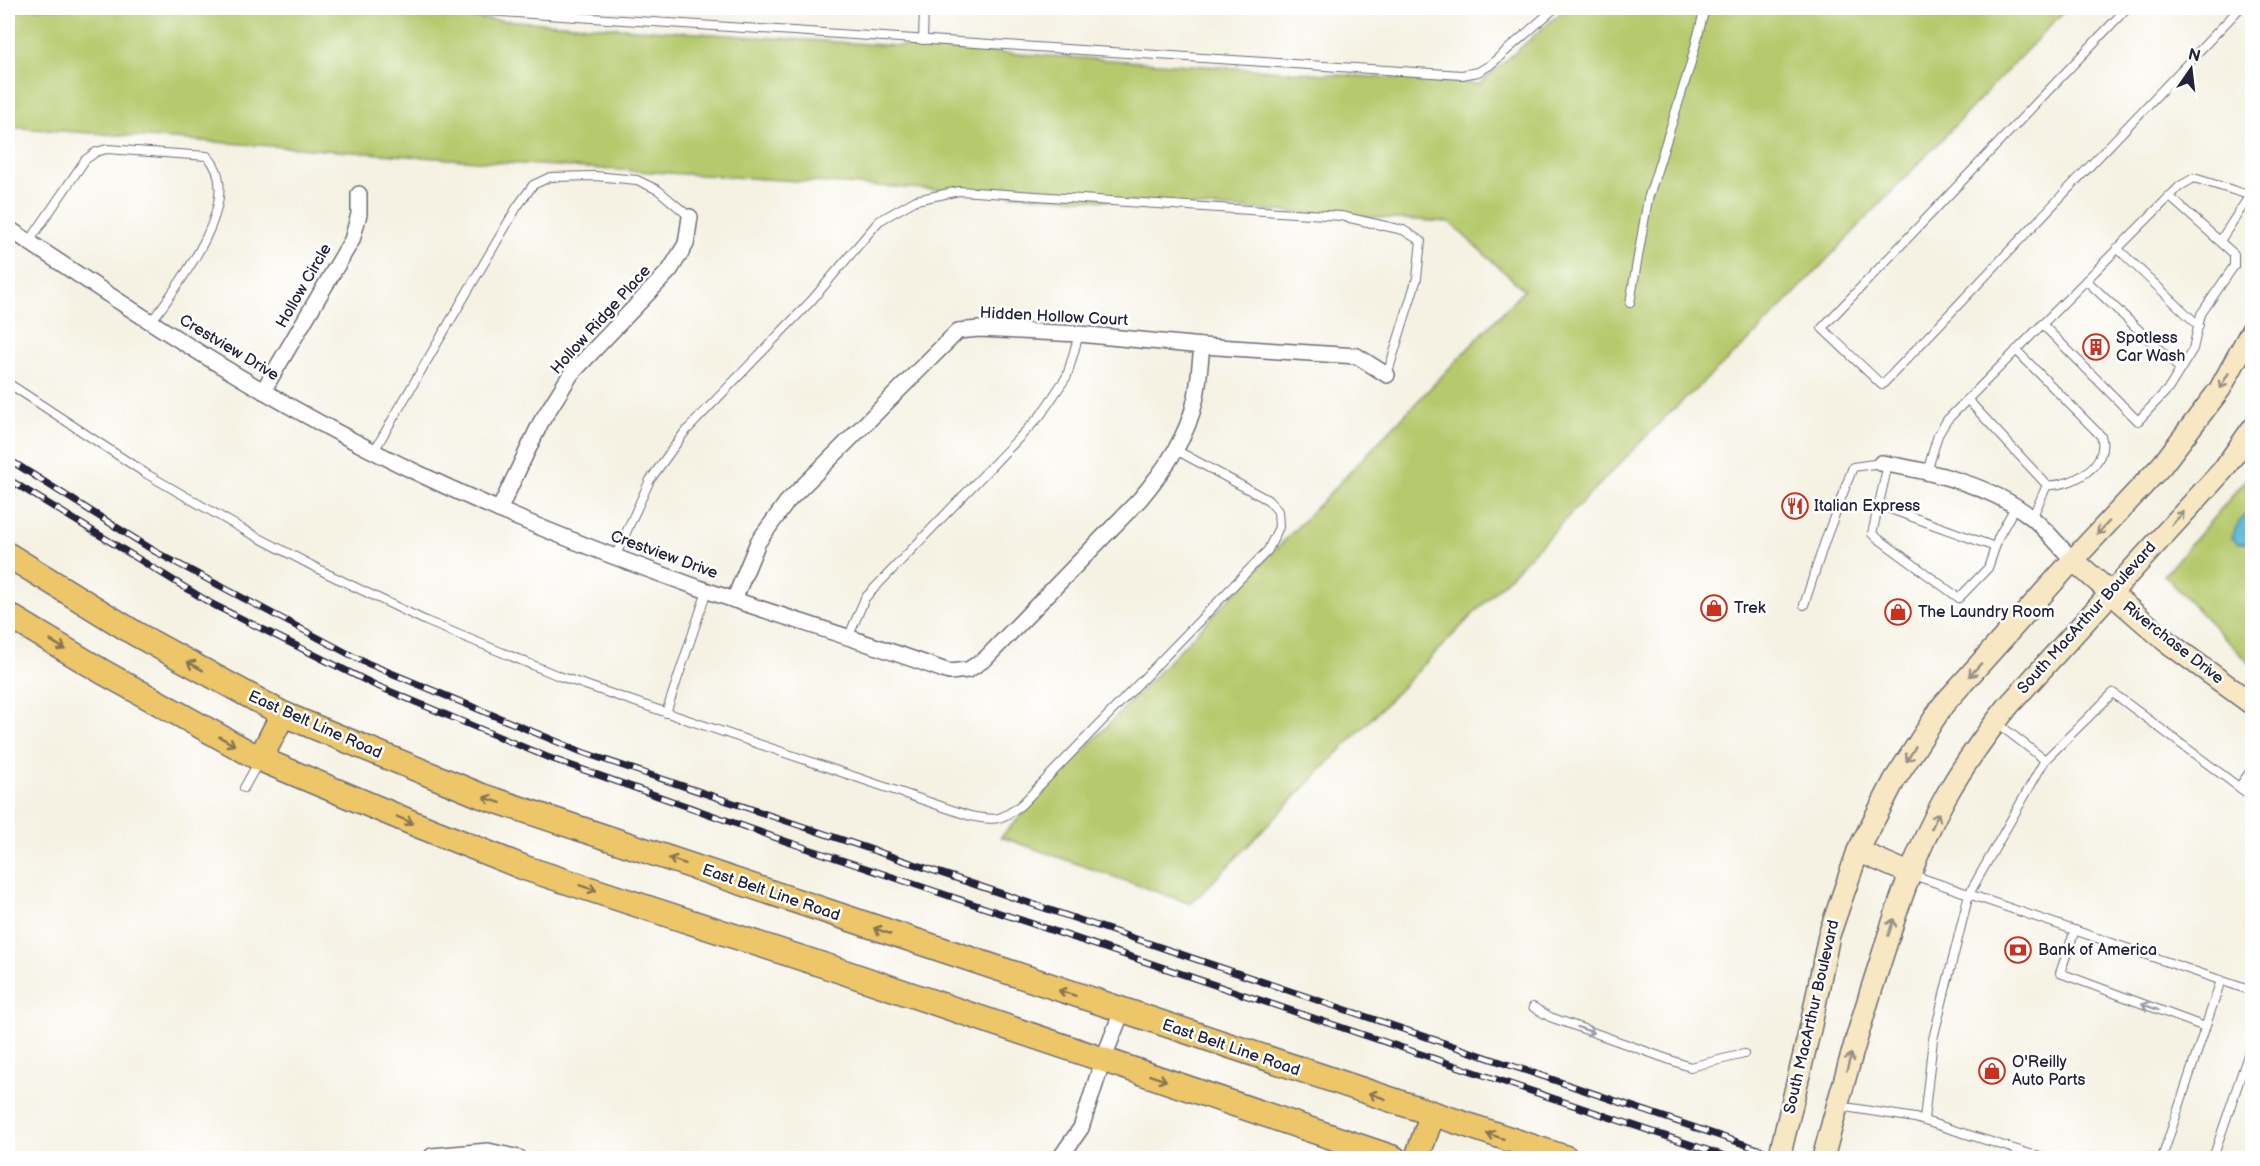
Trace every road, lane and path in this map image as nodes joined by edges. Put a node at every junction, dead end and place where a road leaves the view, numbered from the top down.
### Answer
1 (441, 8) edge
2 (924, 8) edge
3 (1555, 8) edge
4 (1705, 8) edge
5 (2127, 8) edge
6 (2240, 8) edge
7 (923, 40) junction
8 (359, 194) dead end
9 (2169, 196) junction
10 (2251, 196) edge
11 (690, 217) joint
12 (8, 228) edge
13 (2220, 241) junction
14 (29, 242) junction
15 (2117, 248) junction
16 (2086, 280) junction
17 (1630, 303) dead end
18 (150, 322) junction
19 (2042, 324) junction
20 (2199, 326) junction
21 (2253, 330) edge
22 (1079, 334) junction
23 (1202, 346) junction
24 (2016, 350) junction
25 (2180, 369) junction
26 (1387, 375) joint
27 (8, 383) edge
28 (263, 391) junction
29 (1967, 399) junction
30 (2253, 429) edge
31 (1176, 450) junction
32 (374, 451) junction
33 (1884, 464) junction
34 (1927, 472) junction
35 (2047, 485) junction
36 (1879, 506) junction
37 (2015, 507) junction
38 (499, 510) junction
39 (2032, 518) junction
40 (1995, 547) junction
41 (8, 555) edge
42 (615, 557) junction
43 (2073, 560) junction
44 (707, 591) junction
45 (2110, 593) junction
46 (734, 600) junction
47 (1804, 605) dead end
48 (8, 615) edge
49 (848, 638) junction
50 (2253, 704) edge
51 (666, 713) junction
52 (283, 714) junction
53 (1996, 722) junction
54 (260, 759) junction
55 (2044, 760) junction
56 (2253, 769) edge
57 (2239, 787) junction
58 (244, 788) dead end
59 (2253, 797) edge
60 (1858, 851) junction
61 (1911, 874) junction
62 (1969, 894) junction
63 (2075, 930) junction
64 (2221, 980) junction
65 (2253, 991) edge
66 (1533, 1007) dead end
67 (1122, 1011) junction
68 (2205, 1027) junction
69 (2253, 1043) edge
70 (1744, 1054) dead end
71 (1103, 1060) junction
72 (1837, 1106) junction
73 (1432, 1115) junction
74 (1919, 1119) junction
75 (432, 1156) dead end
76 (1068, 1156) edge
77 (519, 1158) edge
78 (1394, 1158) edge
79 (1417, 1158) edge
80 (1566, 1158) edge
81 (1779, 1158) edge
82 (1823, 1158) edge
83 (2043, 1158) edge
84 (2162, 1158) edge
85 (2213, 1158) edge

1 - 7 lane
2 - 7 lane
3 - 7 lane
4 - 17 lane
5 - 6 lane
8 - 28 street, Hollow Circle
9 - 10 lane
9 - 13 lane
9 - 15 lane
10 - 13 lane
11 - 32 lane
11 - 38 street, Hollow Ridge Place
12 - 14 street, Crestview Drive
13 - 20 lane
14 - 18 street, Crestview Drive
14 - 18 lane
15 - 16 lane
15 - 20 lane
16 - 19 lane
16 - 25 lane
18 - 28 street, Crestview Drive
19 - 24 lane
19 - 25 lane
20 - 25 lane
21 -> 43 main road, South MacArthur Boulevard
22 - 23 street, Hidden Hollow Court
22 - 46 street, Hidden Hollow Court
22 - 49 lane
23 - 26 street, Hidden Hollow Court
23 - 31 street, Crestview Drive
24 - 29 lane
24 - 35 lane
26 - 42 lane
27 - 51 lane
28 - 32 street, Crestview Drive
29 - 34 lane
29 - 35 lane
45 -> 30 main road, South MacArthur Boulevard
31 - 49 street, Crestview Drive
31 - 51 lane
32 - 38 street, Crestview Drive
33 - 34 street, Riverchase Drive
33 - 36 lane
33 - 47 lane
34 - 37 street, Riverchase Drive
35 - 39 lane
36 - 40 lane
36 - 40 lane
37 - 39 street, Riverchase Drive
37 - 40 lane
38 - 42 street, Crestview Drive
39 - 43 street, Riverchase Drive
52 -> 41 main road, East Belt Line Road
42 - 44 street, Crestview Drive
43 - 45 main road, Riverchase Drive
43 -> 60 main road, South MacArthur Boulevard
44 - 46 street, Crestview Drive
44 - 51 lane
45 - 50 main road, Riverchase Drive
45 - 53 main road, South MacArthur Boulevard
46 - 49 street, Crestview Drive
48 -> 54 main road
52 - 54 main road
67 -> 52 main road, East Belt Line Road
53 - 55 lane
61 -> 53 main road, South MacArthur Boulevard
54 - 58 lane
54 -> 71 main road
55 - 57 lane
55 - 62 lane
56 - 57 lane
57 - 59 lane
60 - 61 main road
60 - 81 main road, South MacArthur Boulevard
61 - 62 lane
72 -> 61 main road, South MacArthur Boulevard
62 - 63 lane
62 - 74 lane
63 - 64 lane
68 -> 63 lane
64 - 65 lane
64 - 68 lane
66 -> 70 lane
67 - 71 street
73 -> 67 main road, East Belt Line Road
68 - 84 lane
69 - 85 lane
71 - 76 street
71 -> 78 main road
72 - 74 lane
72 - 82 main road, South MacArthur Boulevard
73 - 79 main road
80 -> 73 main road, East Belt Line Road
74 - 83 lane
75 - 77 street

